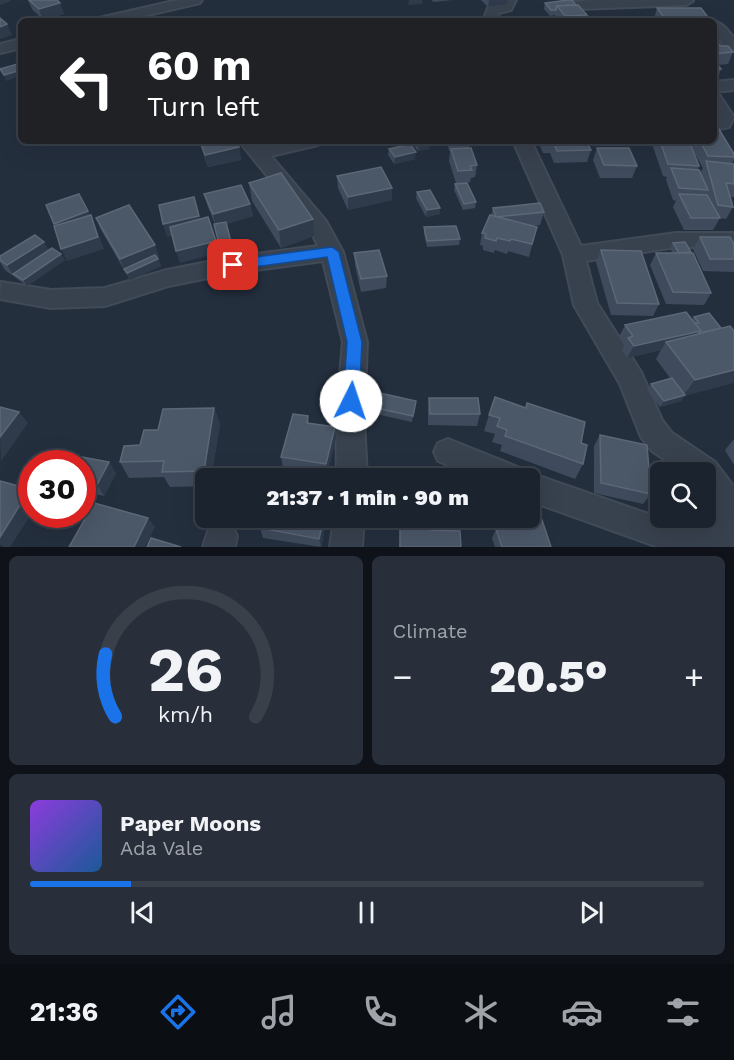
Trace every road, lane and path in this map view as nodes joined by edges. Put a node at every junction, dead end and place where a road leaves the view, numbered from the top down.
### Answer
1 (195, 0) edge
2 (509, 0) edge
3 (577, 3) edge
4 (695, 9) edge
5 (117, 18) edge
6 (491, 18) edge
7 (584, 18) edge
8 (717, 28) edge
9 (18, 44) edge
10 (734, 45) edge
11 (0, 49) edge
12 (734, 85) edge
13 (717, 87) edge
14 (717, 105) edge
15 (717, 124) edge
16 (283, 144) edge
17 (523, 144) edge
18 (254, 147) edge
19 (734, 240) edge
20 (332, 252) junction
21 (574, 255) junction
22 (1, 291) edge
23 (448, 452) dead end
24 (692, 462) edge
25 (352, 468) edge
26 (486, 468) edge
27 (716, 488) edge
28 (540, 490) edge
29 (348, 528) edge
30 (734, 541) edge
31 (346, 547) edge
32 (723, 547) edge

1 - 5 street
2 - 6 street
3 - 4 street
3 - 7 street
8 - 10 street
9 - 11 street
12 - 13 street
14 - 15 street
16 - 18 street
17 - 21 street
18 - 20 street
19 - 21 street
20 - 22 street
20 - 25 street
21 - 24 street
23 - 26 street
27 - 30 street
28 - 32 street
29 - 31 street

